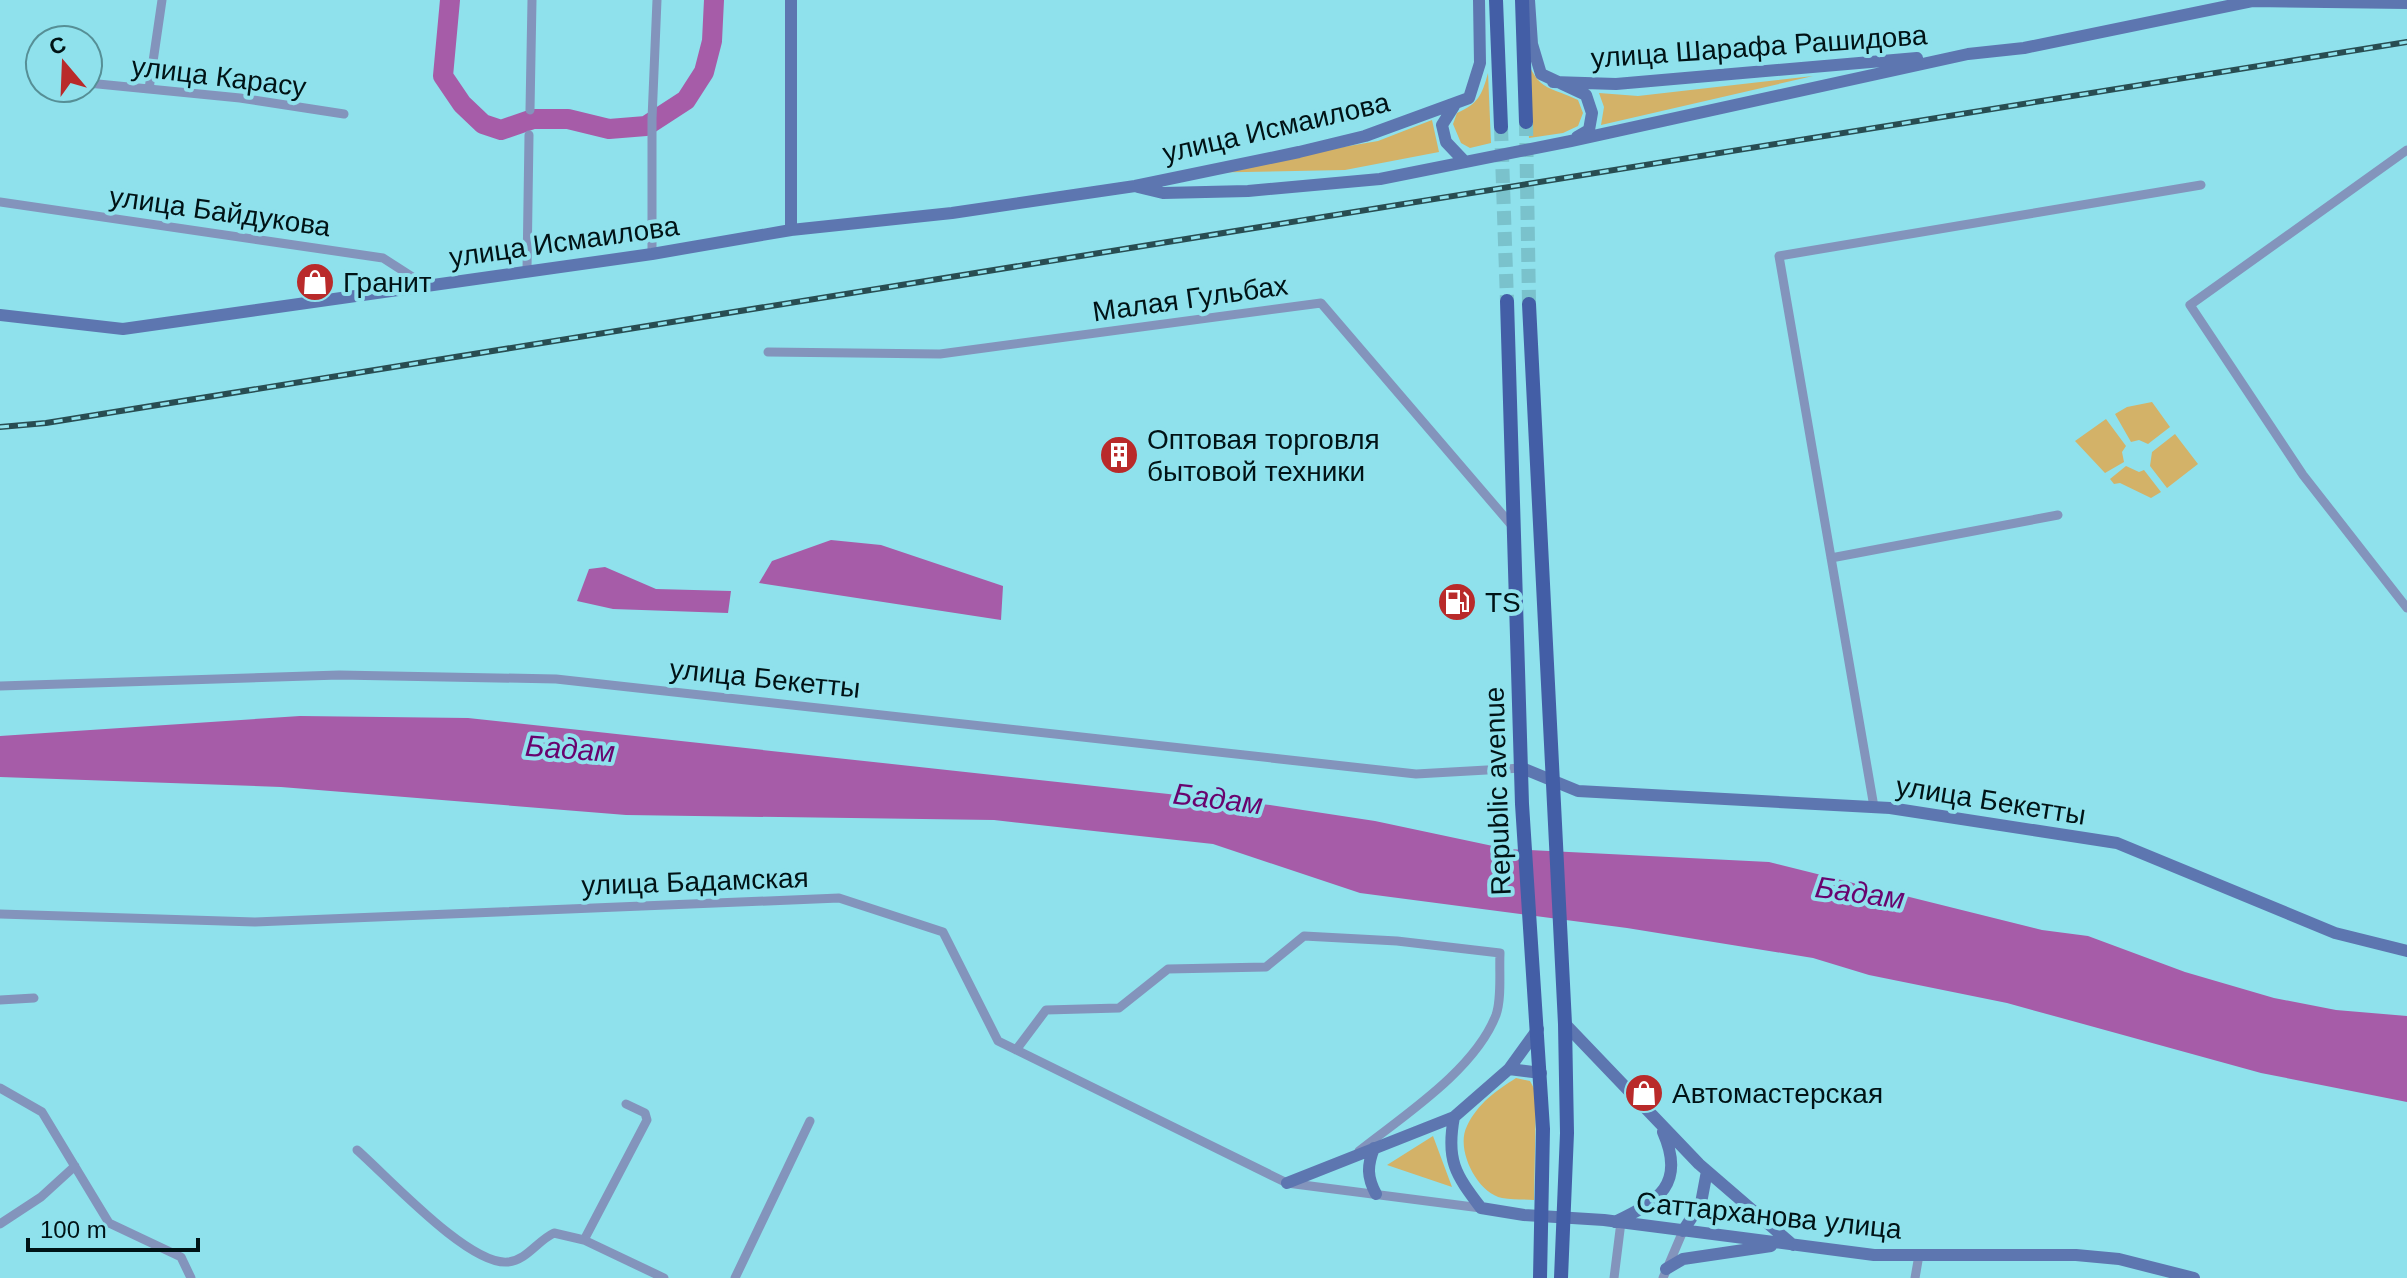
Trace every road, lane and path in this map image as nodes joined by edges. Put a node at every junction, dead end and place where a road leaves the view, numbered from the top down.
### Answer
1 (162, 0) edge
2 (532, 0) edge
3 (657, 0) edge
4 (791, 0) edge
5 (1479, 0) edge
6 (1496, 0) edge
7 (1522, 0) edge
8 (1529, 0) edge
9 (2254, 1) edge
10 (2407, 3) edge
11 (1968, 54) junction
12 (1553, 82) junction
13 (104, 85) edge
14 (149, 89) junction
15 (1456, 104) junction
16 (530, 110) dead end
17 (344, 114) dead end
18 (1526, 122) tunnel mouth
19 (1501, 127) tunnel mouth
20 (529, 135) dead end
21 (1571, 141) junction
22 (2407, 150) edge
23 (1465, 162) junction
24 (2201, 185) dead end
25 (1135, 186) junction
26 (0, 202) edge
27 (791, 230) junction
28 (652, 254) junction
29 (527, 270) junction
30 (425, 285) junction
31 (1507, 301) tunnel mouth
32 (1529, 304) tunnel mouth
33 (0, 315) edge
34 (768, 352) dead end
35 (2058, 515) dead end
36 (1514, 528) junction
37 (1831, 558) junction
38 (2407, 608) edge
39 (0, 686) edge
40 (1521, 774) junction
41 (1551, 782) junction
42 (1874, 807) junction
43 (0, 914) edge
44 (2407, 951) edge
45 (34, 998) dead end
46 (0, 1000) edge
47 (1565, 1024) junction
48 (1538, 1029) junction
49 (1016, 1050) junction
50 (1509, 1069) junction
51 (1541, 1073) junction
52 (0, 1088) edge
53 (626, 1104) dead end
54 (1454, 1117) junction
55 (810, 1121) dead end
56 (1658, 1122) junction
57 (1374, 1148) junction
58 (357, 1150) dead end
59 (1350, 1158) junction
60 (75, 1166) junction
61 (1707, 1171) junction
62 (1287, 1183) junction
63 (1376, 1194) junction
64 (1481, 1208) junction
65 (1618, 1222) junction
66 (0, 1224) edge
67 (1683, 1231) junction
68 (584, 1240) junction
69 (1787, 1244) junction
70 (1919, 1255) junction
71 (1664, 1274) edge
72 (191, 1278) edge
73 (664, 1278) edge
74 (735, 1278) edge
75 (1540, 1278) edge
76 (1561, 1278) edge
77 (1614, 1278) edge
78 (1915, 1278) edge
79 (2194, 1278) edge

1 - 14 street
2 - 16 street
3 - 28 street
4 - 27 main road
5 - 15 main road
6 - 19 main road
7 - 18 main road
8 - 12 main road
9 - 10 main road, улица Шарафа Рашидова
9 - 11 main road, улица Шарафа Рашидова
11 - 12 main road, улица Шарафа Рашидова
11 - 21 main road, улица Шарафа Рашидова
12 - 21 main road
13 - 14 street, улица Карасу
14 - 17 street, улица Карасу
15 - 23 main road
15 - 25 main road, улица Исмаилова
20 - 29 street
21 - 23 main road, улица Исмаилова
22 - 38 street
23 - 25 main road, улица Исмаилова
24 - 37 street
25 - 27 main road, улица Исмаилова
26 - 30 street, улица Байдукова
27 - 28 main road, улица Исмаилова
28 - 29 main road, улица Исмаилова
29 - 30 main road, улица Исмаилова
30 - 33 main road, улица Исмаилова
31 - 36 main road, Republic avenue
32 - 41 main road, Republic avenue
34 - 36 street, Малая Гульбах
35 - 37 street
36 - 40 main road, Republic avenue
37 - 42 street
39 - 40 street, улица Бекетты
40 - 41 main road, улица Бекетты
40 - 48 main road, Republic avenue
41 - 42 main road, улица Бекетты
41 - 47 main road, Republic avenue
42 - 44 main road, улица Бекетты
43 - 49 street, улица Бадамская
45 - 46 street
47 - 56 main road
47 - 76 main road, Republic avenue
48 - 50 main road
48 - 51 main road, Republic avenue
49 - 59 street
49 - 62 street, улица Бадамская
50 - 51 main road
50 - 54 main road
51 - 75 main road, Republic avenue
52 - 60 street
53 - 68 street
54 - 57 main road
54 - 64 main road
55 - 74 street
56 - 61 main road
56 - 65 main road
57 - 59 main road
57 - 63 main road
58 - 68 street
59 - 62 main road
60 - 66 street
60 - 72 street
61 - 67 main road
61 - 69 main road
62 - 63 street, улица Бадамская
63 - 64 street, улица Бадамская
64 - 65 main road, Саттарханова улица
65 - 67 main road, Саттарханова улица
65 - 77 street
67 - 69 main road, Саттарханова улица
67 - 71 street
68 - 73 street
69 - 70 main road, Саттарханова улица
69 - 71 main road
70 - 78 street
70 - 79 main road, Саттарханова улица

